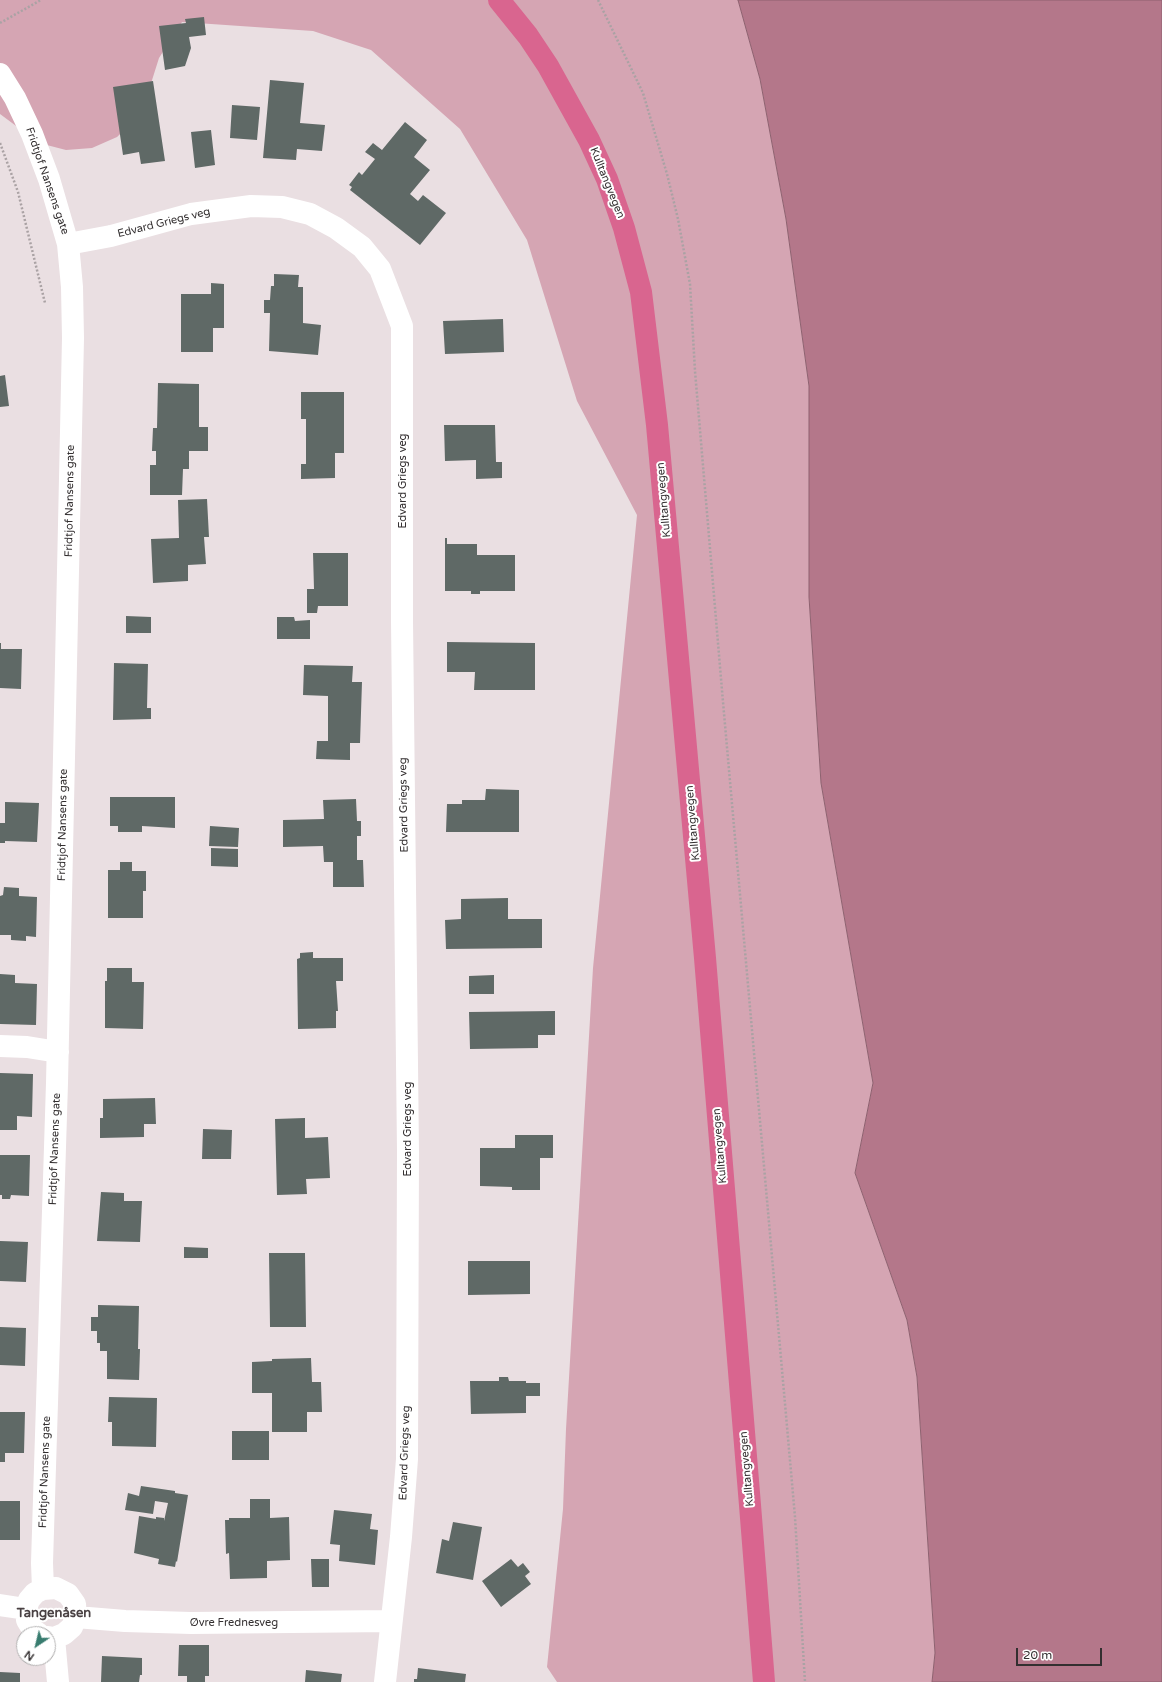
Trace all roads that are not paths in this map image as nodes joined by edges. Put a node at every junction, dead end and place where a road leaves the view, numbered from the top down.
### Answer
1 (499, 0) edge
2 (0, 74) edge
3 (68, 244) junction
4 (0, 1046) edge
5 (58, 1052) junction
6 (43, 1589) junction
7 (0, 1605) edge
8 (26, 1609) junction
9 (76, 1617) junction
10 (391, 1621) junction
11 (31, 1626) edge
12 (56, 1635) edge
13 (54, 1666) edge
14 (58, 1682) edge
15 (385, 1682) edge
16 (764, 1682) edge

1 - 16 highway, Kulltangvegen
2 - 3 street, Fridtjof Nansens gate
3 - 5 street, Fridtjof Nansens gate
3 - 10 street, Edvard Griegs veg
4 - 5 street
5 - 6 street, Fridtjof Nansens gate
6 - 8 street
6 - 9 street
7 - 8 street
8 - 11 street
9 - 10 street, Øvre Frednesveg
9 - 12 street
10 - 15 street, Edvard Griegs veg
13 - 14 street

